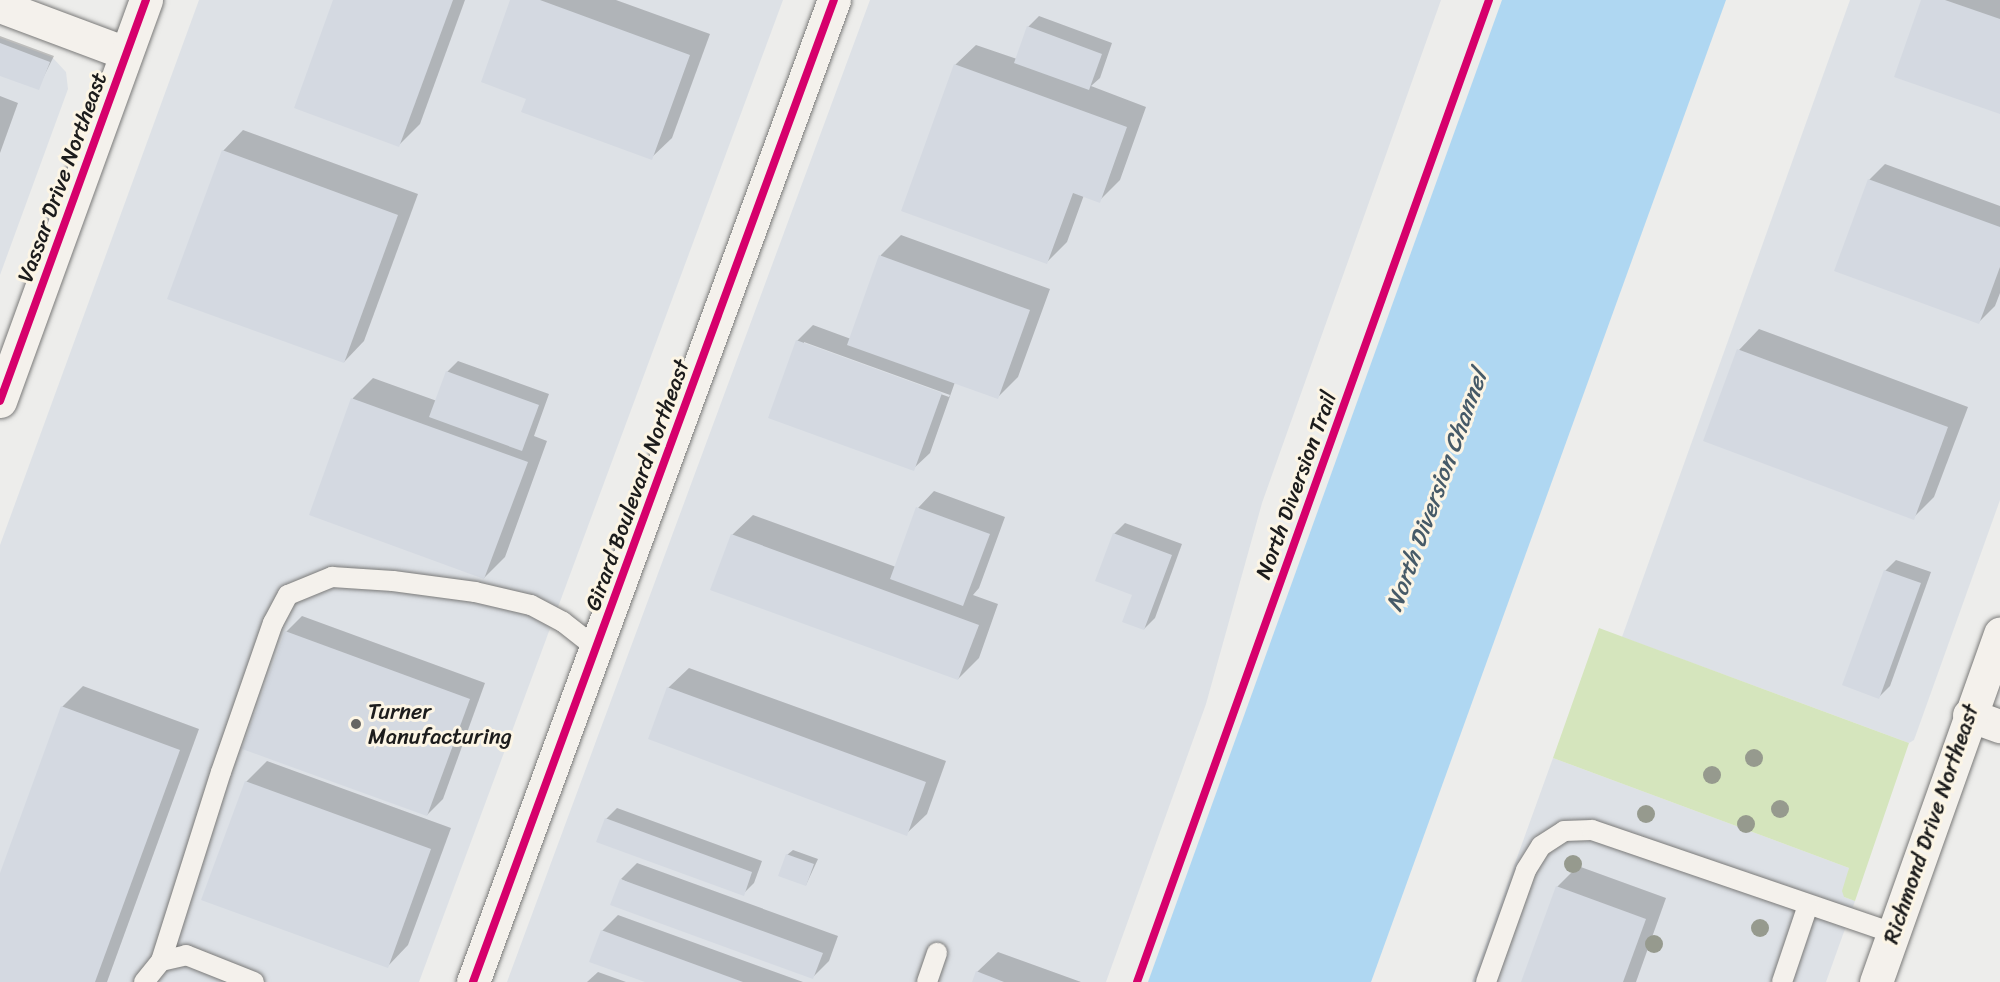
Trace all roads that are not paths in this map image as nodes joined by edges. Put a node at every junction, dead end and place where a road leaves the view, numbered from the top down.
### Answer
1 (146, 0) edge
2 (834, 0) edge
3 (0, 6) edge
4 (126, 53) junction
5 (0, 401) edge
6 (2000, 633) edge
7 (596, 648) junction
8 (1969, 715) junction
9 (2000, 726) edge
10 (1808, 905) junction
11 (1893, 933) junction
12 (937, 953) dead end
13 (161, 961) junction
14 (144, 982) edge
15 (254, 982) edge
16 (473, 982) edge
17 (927, 982) edge
18 (1486, 982) edge
19 (1782, 982) edge
20 (1875, 982) edge

1 - 4 street, Vassar Drive Northeast
2 - 7 street, Girard Boulevard Northeast
3 - 4 street
4 - 5 street, Vassar Drive Northeast
6 - 8 street, Richmond Drive Northeast
7 - 13 lane
7 - 16 street, Girard Boulevard Northeast
8 - 9 street
8 - 11 street, Richmond Drive Northeast
10 - 11 lane
10 - 18 lane
10 - 19 lane
11 - 20 street, Richmond Drive Northeast
12 - 17 lane
13 - 14 lane
13 - 15 lane

